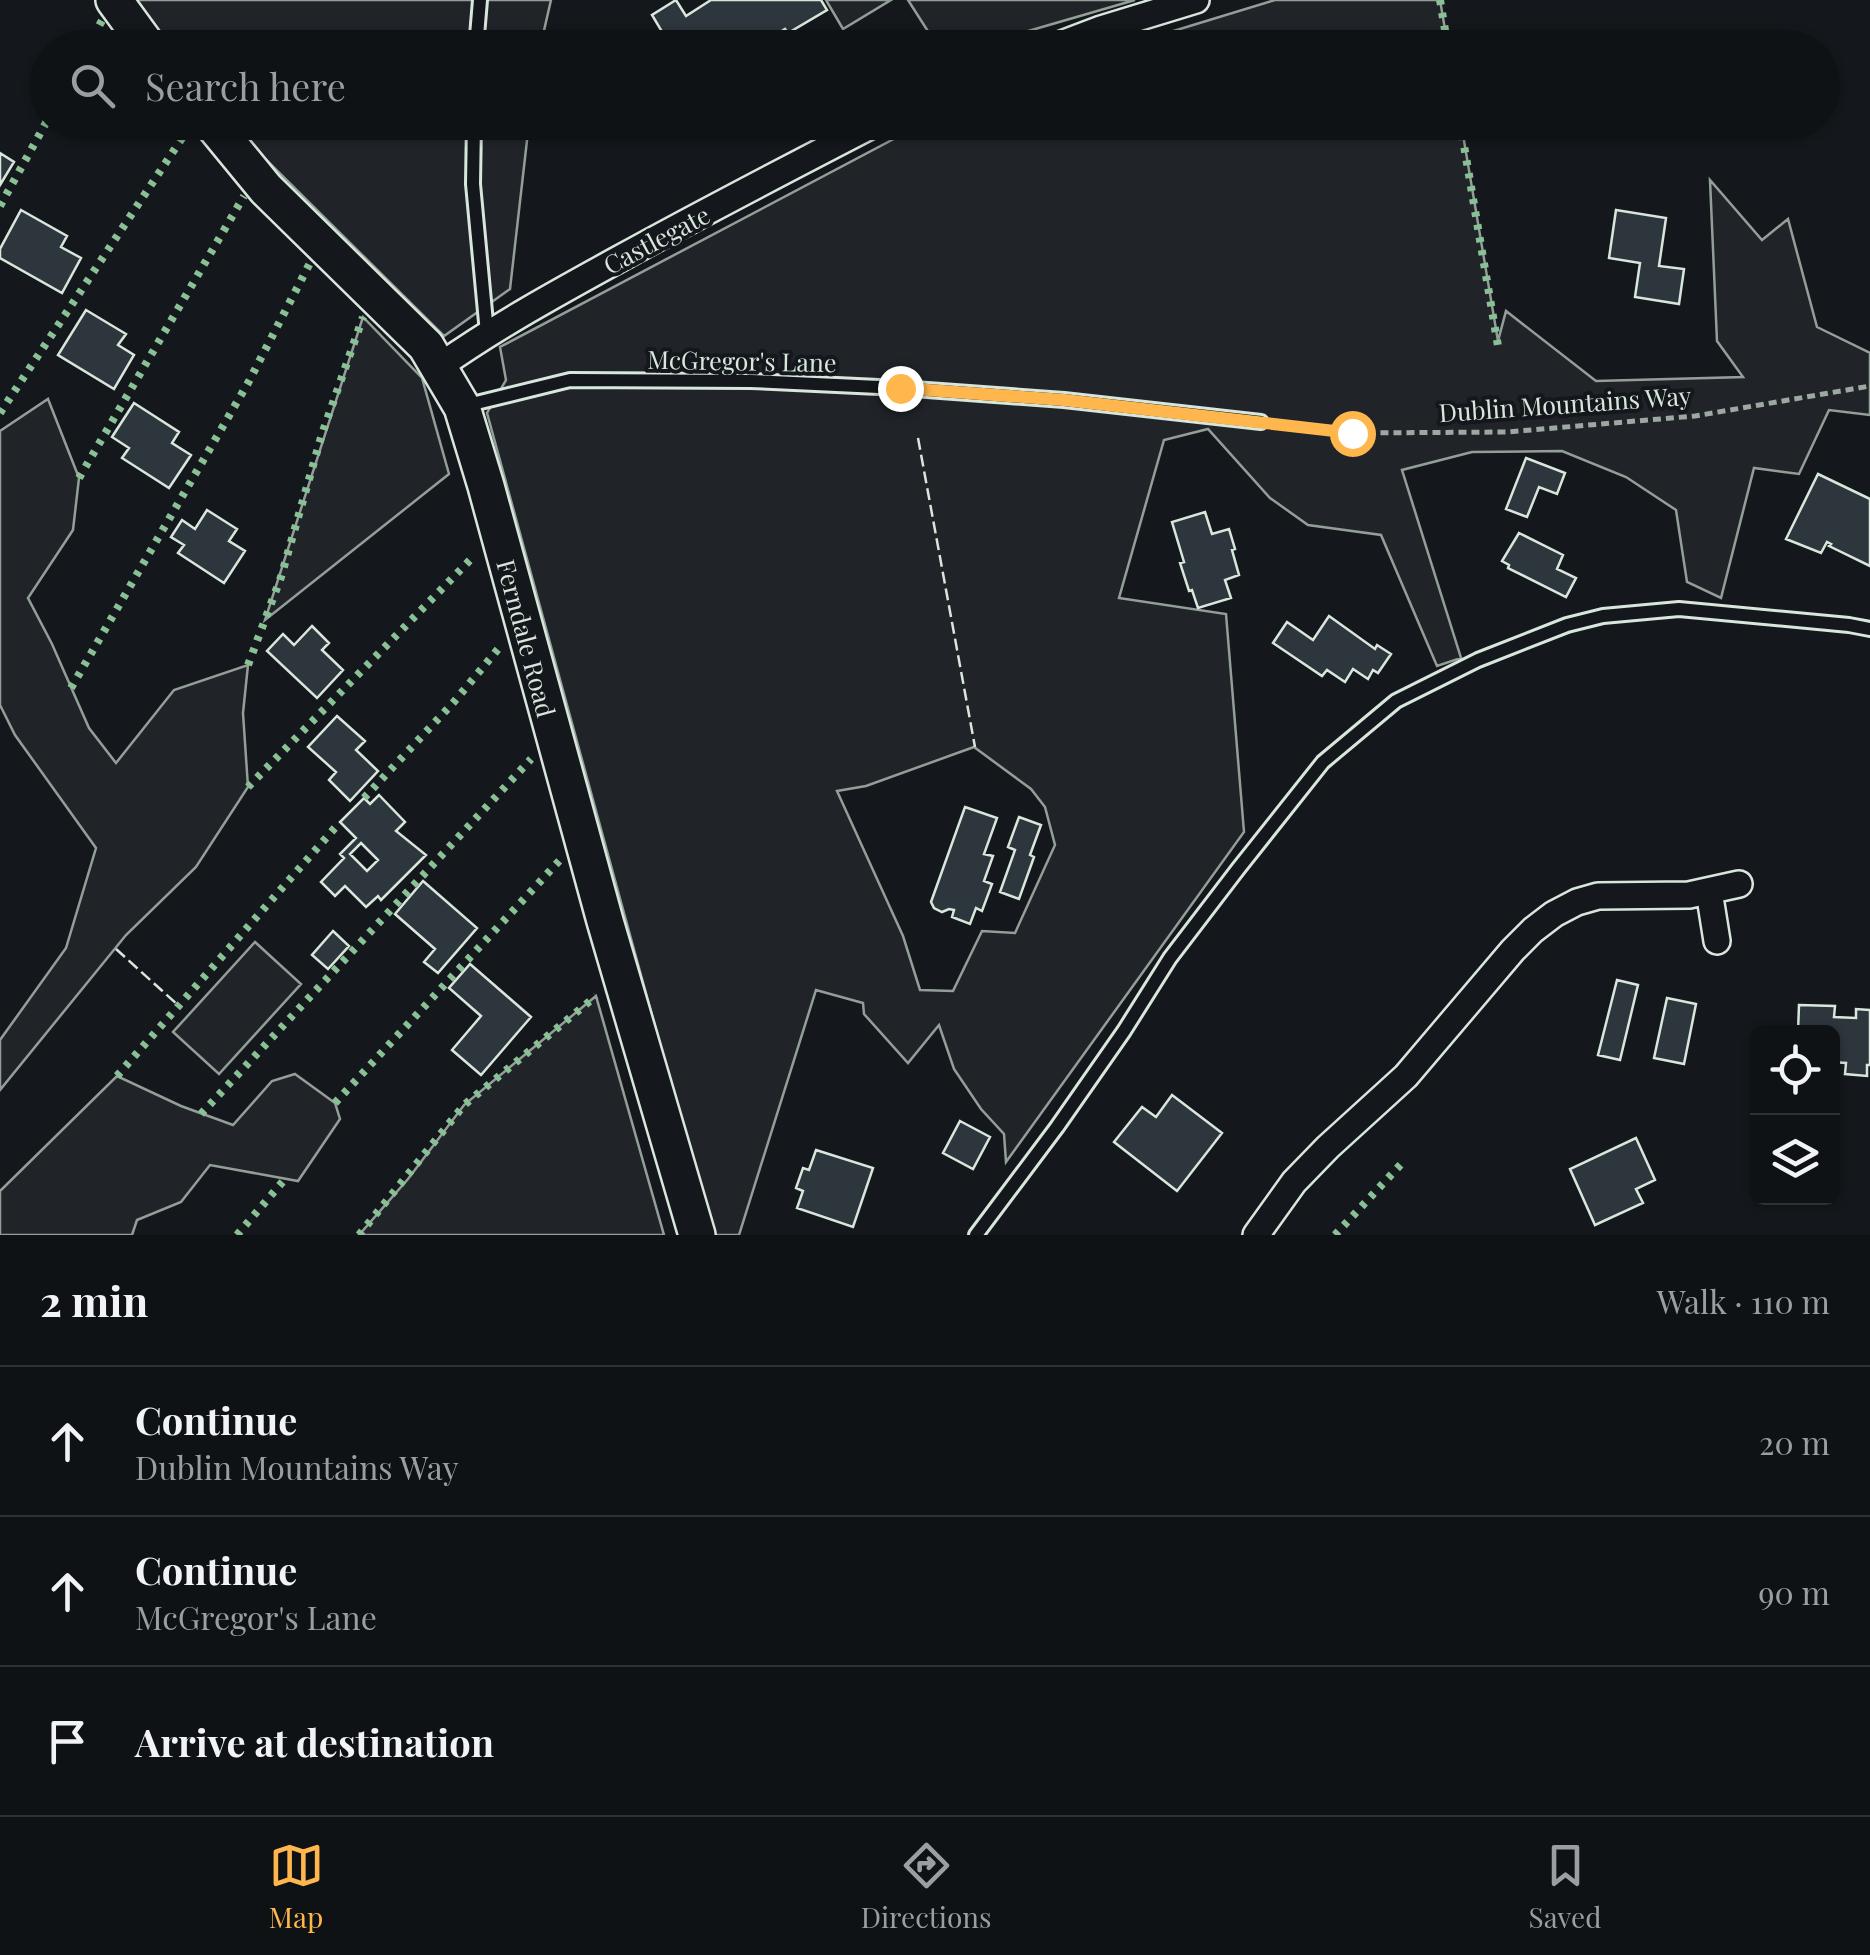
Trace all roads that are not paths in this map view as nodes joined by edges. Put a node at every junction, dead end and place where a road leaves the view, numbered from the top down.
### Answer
1 (114, 0) edge
2 (480, 0) edge
3 (1196, 0) edge
4 (136, 30) edge
5 (478, 30) edge
6 (1098, 30) edge
7 (226, 140) edge
8 (474, 140) edge
9 (844, 140) edge
10 (487, 333) junction
11 (440, 366) junction
12 (462, 407) junction
13 (1262, 422) road end
14 (1870, 629) edge
15 (1739, 884) dead end
16 (1708, 891) junction
17 (1717, 942) dead end
18 (697, 1235) edge
19 (976, 1235) edge
20 (1256, 1235) edge

1 - 4 street
2 - 5 lane
3 - 6 street
7 - 11 street, Ferndale Road
8 - 10 lane
9 - 10 street, Castlegate
10 - 11 street, Castlegate
11 - 12 street, Ferndale Road
12 - 13 lane, McGregor's Lane
12 - 18 street, Ferndale Road
14 - 19 lane
15 - 16 street
16 - 17 street
16 - 20 street

